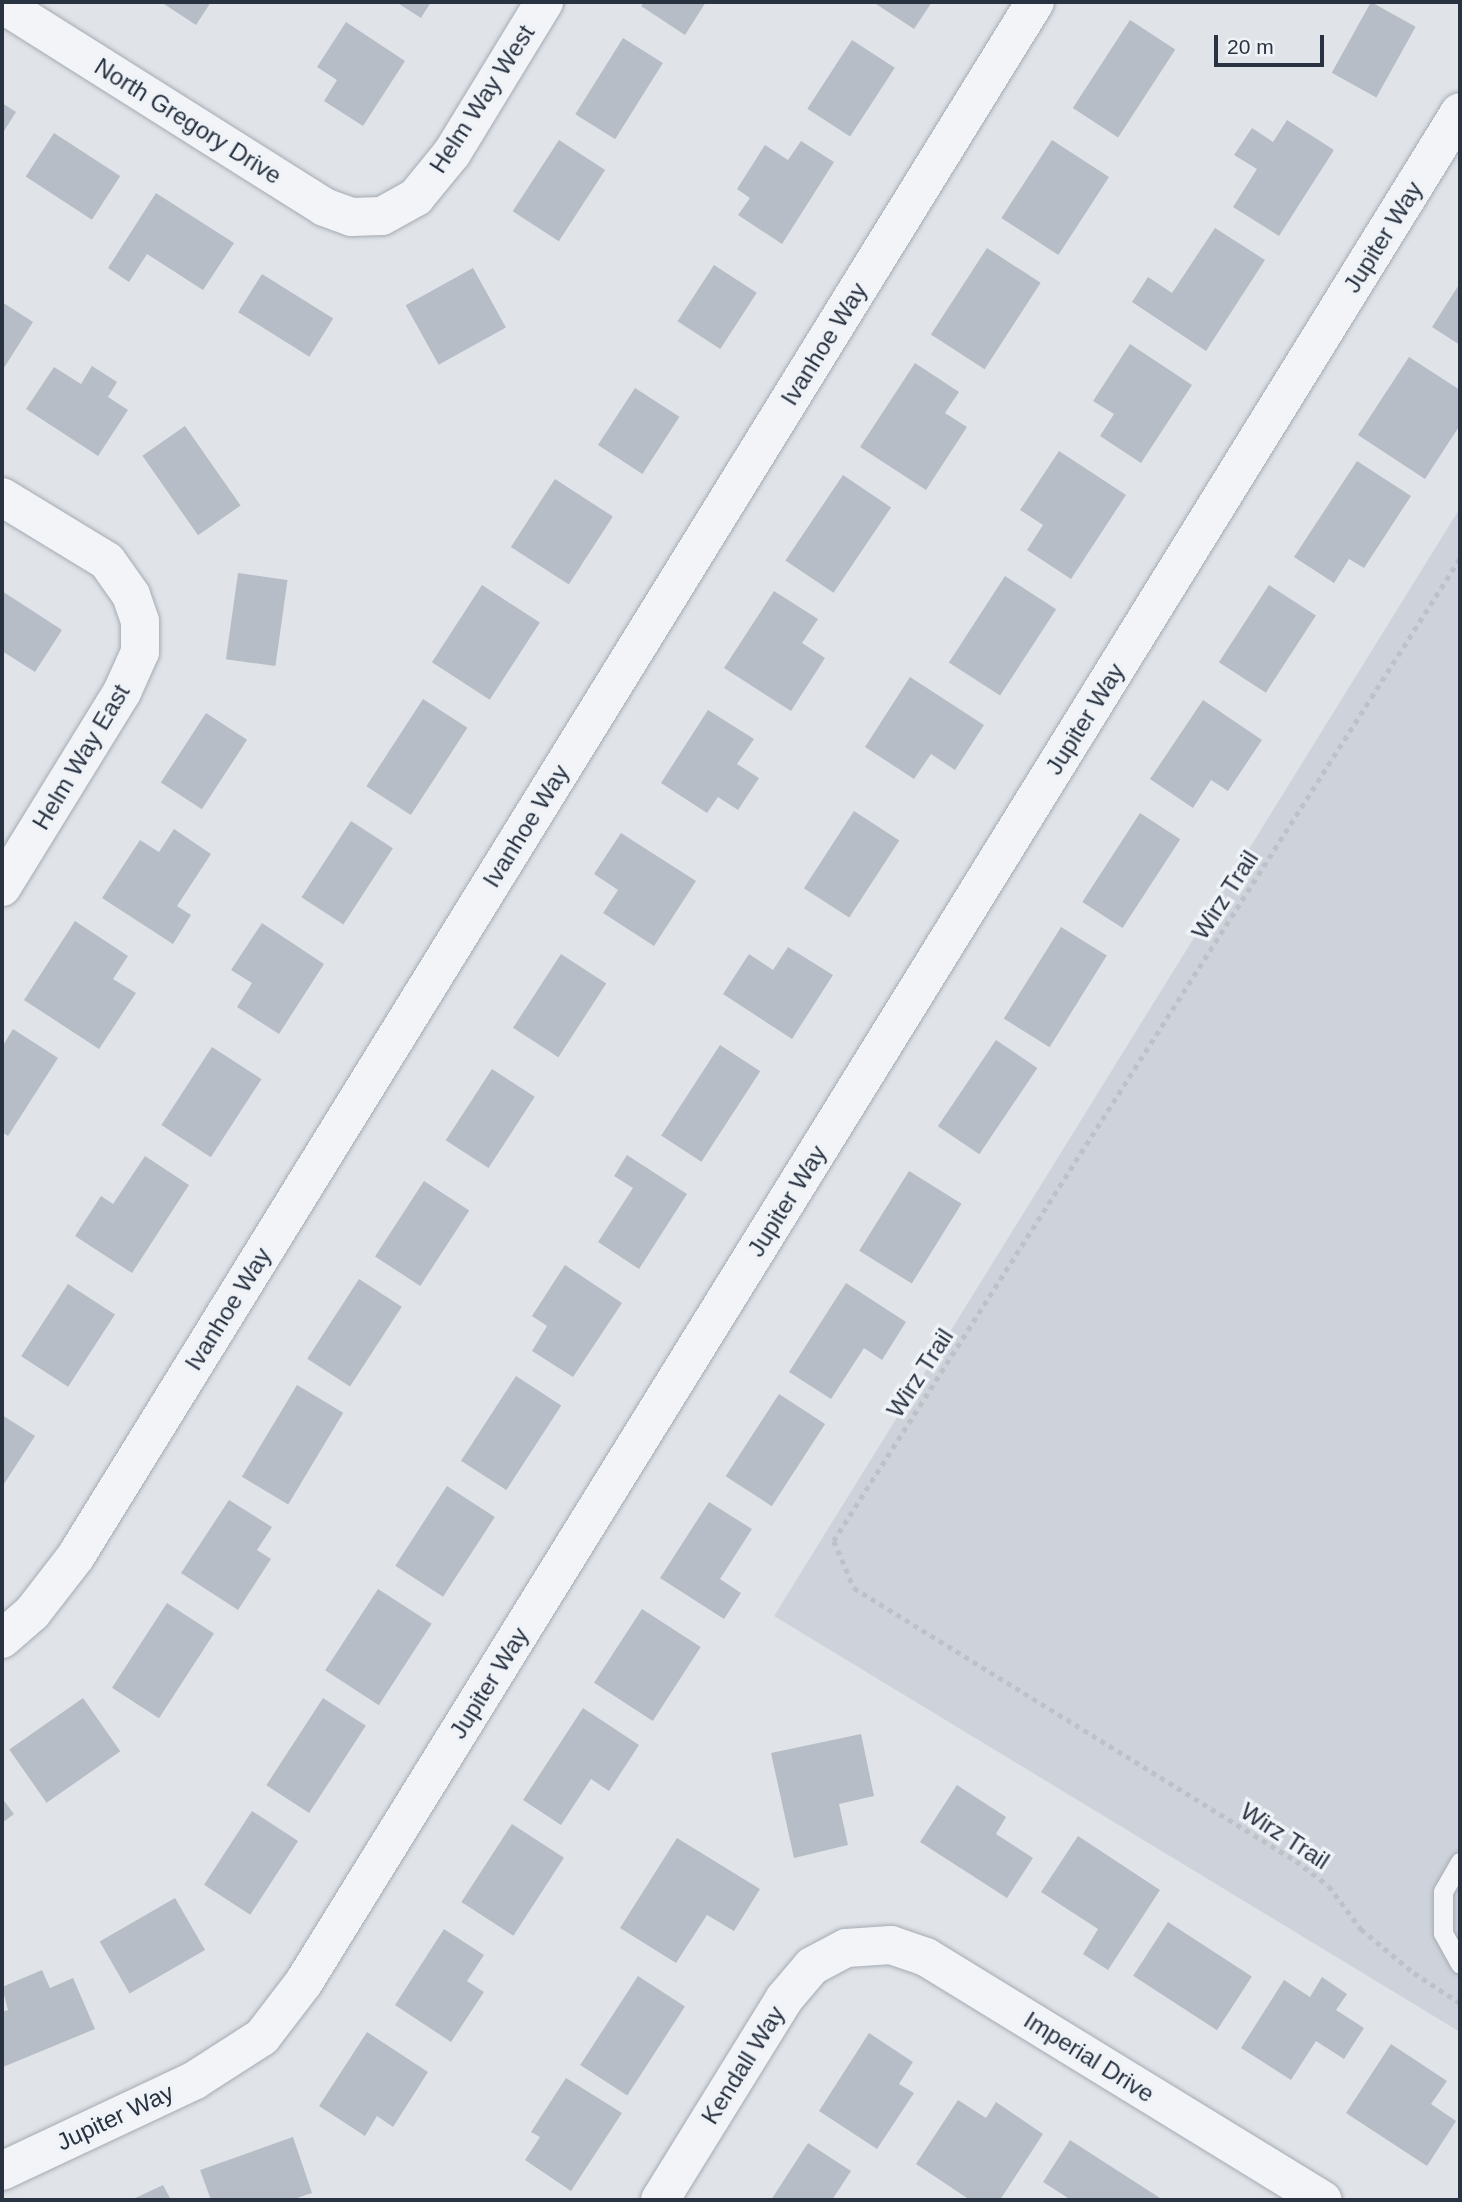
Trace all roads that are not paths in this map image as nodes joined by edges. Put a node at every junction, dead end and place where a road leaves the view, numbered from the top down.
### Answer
1 (544, 2) edge
2 (1035, 2) edge
3 (18, 7) edge
4 (1460, 112) edge
5 (382, 216) joint
6 (2, 497) edge
7 (2, 887) edge
8 (2, 1639) edge
9 (1460, 1863) edge
10 (846, 1948) joint
11 (1460, 1964) edge
12 (2, 2171) edge
13 (660, 2200) edge
14 (1322, 2200) edge

1 - 5 street, Helm Way West
2 - 8 street, Ivanhoe Way
3 - 5 street, North Gregory Drive
4 - 12 street, Jupiter Way
6 - 7 street, Helm Way East
9 - 11 lane
10 - 13 street, Kendall Way
10 - 14 street, Imperial Drive

